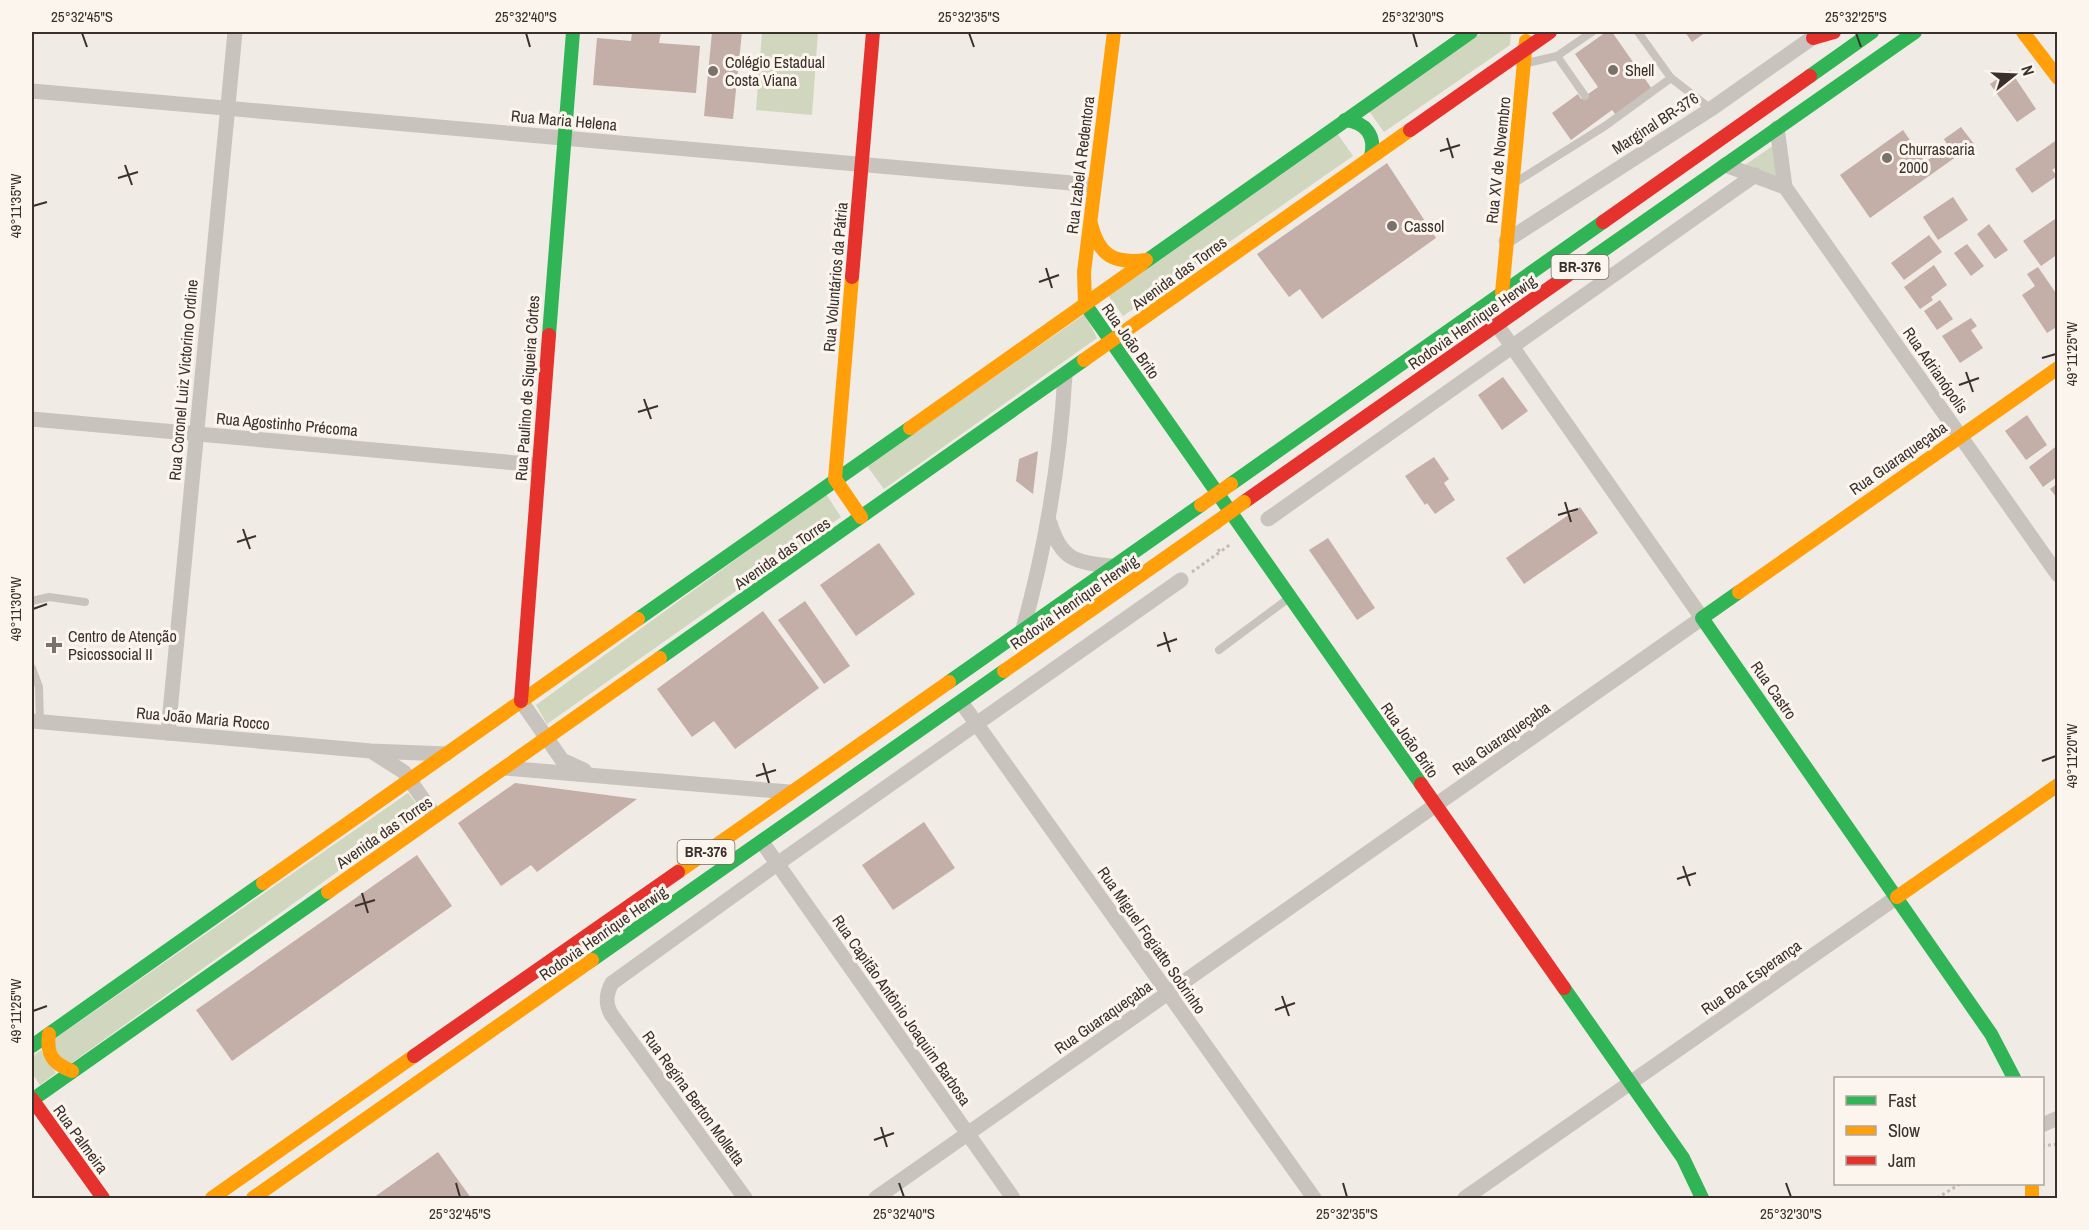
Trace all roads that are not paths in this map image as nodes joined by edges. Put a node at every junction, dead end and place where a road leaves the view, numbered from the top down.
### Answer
1 (235, 32) edge
2 (573, 32) edge
3 (873, 32) edge
4 (1114, 32) edge
5 (1471, 32) edge
6 (1527, 32) edge
7 (1550, 32) edge
8 (1592, 32) edge
9 (1638, 32) edge
10 (1834, 32) edge
11 (1872, 32) edge
12 (1915, 32) edge
13 (2023, 32) edge
14 (1817, 35) edge
15 (1525, 50) junction
16 (1557, 56) junction
17 (1524, 64) junction
18 (1671, 78) junction
19 (2058, 78) edge
20 (32, 91) edge
21 (1585, 96) dead end
22 (227, 108) junction
23 (1711, 109) junction
24 (1345, 120) junction
25 (1777, 128) junction
26 (564, 138) junction
27 (1371, 156) junction
28 (861, 164) junction
29 (1725, 165) junction
30 (1755, 176) junction
31 (1094, 185) junction
32 (1512, 185) junction
33 (1785, 187) junction
34 (1090, 217) junction
35 (1506, 241) junction
36 (1146, 260) junction
37 (1502, 293) junction
38 (1084, 303) junction
39 (1497, 325) junction
40 (1112, 342) junction
41 (1513, 346) junction
42 (2058, 368) edge
43 (1065, 375) junction
44 (32, 419) edge
45 (196, 434) junction
46 (1960, 436) junction
47 (539, 465) junction
48 (835, 479) junction
49 (861, 518) junction
50 (1268, 519) dead end
51 (1049, 520) junction
52 (1114, 566) junction
53 (2058, 575) edge
54 (1181, 580) road end
55 (1290, 597) junction
56 (32, 601) edge
57 (85, 602) dead end
58 (1702, 618) junction
59 (1023, 630) junction
60 (1219, 650) dead end
61 (525, 653) junction
62 (32, 668) edge
63 (564, 671) junction
64 (520, 701) junction
65 (961, 702) junction
66 (36, 721) edge
67 (976, 723) junction
68 (168, 733) junction
69 (547, 739) junction
70 (371, 752) junction
71 (446, 754) junction
72 (505, 768) junction
73 (598, 775) junction
74 (410, 779) junction
75 (2058, 785) edge
76 (792, 792) junction
77 (1436, 805) junction
78 (435, 816) junction
79 (762, 842) junction
80 (777, 864) junction
81 (1897, 897) junction
82 (1168, 993) junction
83 (49, 1034) junction
84 (32, 1047) edge
85 (72, 1071) junction
86 (2013, 1077) edge
87 (1630, 1083) junction
88 (32, 1099) edge
89 (2058, 1118) edge
90 (2044, 1125) edge
91 (968, 1134) junction
92 (103, 1198) edge
93 (212, 1198) edge
94 (253, 1198) edge
95 (745, 1198) edge
96 (876, 1198) edge
97 (1013, 1198) edge
98 (1314, 1198) edge
99 (1465, 1198) edge
100 (1702, 1198) edge

1 - 22 street, Rua Coronel Luiz Victorino Ordine
2 - 26 main road, Rua Paulino de Siqueira Côrtes
3 - 28 main road, Rua Voluntários da Pátria
4 - 31 main road, Rua Izabel A Redentora
5 - 24 main road, Avenida das Torres
6 - 15 main road, Rua XV de Novembro
7 - 15 main road, Avenida das Torres
8 - 16 lane
9 - 18 lane
10 - 14 main road
11 - 37 main road, Rodovia Henrique Herwig / BR-376
12 - 25 main road, Rodovia Henrique Herwig / BR-376
13 - 19 main road
14 - 23 street, Marginal BR-376
15 - 17 main road, Rua XV de Novembro
15 - 27 main road, Avenida das Torres
16 - 17 lane
16 - 21 lane
17 - 32 main road, Rua XV de Novembro
18 - 23 lane
18 - 32 lane
20 - 22 street, Rua Maria Helena
22 - 26 street, Rua Maria Helena
22 - 45 street, Rua Coronel Luiz Victorino Ordine
23 - 35 street, Marginal BR-376
24 - 27 main road
24 - 36 main road, Avenida das Torres
25 - 29 main road, Rodovia Henrique Herwig / BR-376
25 - 33 street, Rua Adrianópolis
26 - 28 street, Rua Maria Helena
26 - 47 main road, Rua Paulino de Siqueira Côrtes
27 - 40 main road, Avenida das Torres
28 - 31 street, Rua Maria Helena
28 - 48 main road, Rua Voluntários da Pátria
29 - 30 street
29 - 39 main road, Rodovia Henrique Herwig / BR-376
30 - 33 street
30 - 41 street
31 - 34 main road, Rua Izabel A Redentora
32 - 35 main road, Rua XV de Novembro
33 - 46 street, Rua Adrianópolis
34 - 36 main road
34 - 38 main road, Rua Izabel A Redentora
35 - 37 main road, Rua XV de Novembro
36 - 38 main road, Avenida das Torres
37 - 52 main road, Rodovia Henrique Herwig / BR-376, bridge
38 - 40 main road, Rua João Brito
38 - 48 main road, Avenida das Torres
39 - 41 street, Rua Castro
39 - 65 main road, Rodovia Henrique Herwig / BR-376, bridge
40 - 43 main road, Avenida das Torres
40 - 55 main road, Rua João Brito
41 - 50 street
41 - 58 street, Rua Castro
42 - 46 main road, Rua Guaraqueçaba
43 - 49 main road, Avenida das Torres
43 - 51 street
44 - 45 street, Rua Agostinho Précoma
45 - 47 street, Rua Agostinho Précoma
45 - 68 street, Rua Coronel Luiz Victorino Ordine
46 - 53 street, Rua Adrianópolis
46 - 58 main road, Rua Guaraqueçaba
47 - 61 main road, Rua Paulino de Siqueira Côrtes
48 - 49 main road
48 - 63 main road, Avenida das Torres
49 - 69 main road, Avenida das Torres
51 - 52 street
51 - 59 street
52 - 59 main road, Rodovia Henrique Herwig / BR-376
54 - 67 street
55 - 60 lane
55 - 77 main road, Rua João Brito
56 - 57 lane
58 - 77 street, Rua Guaraqueçaba
58 - 81 main road, Rua Castro
59 - 76 main road, Rodovia Henrique Herwig / BR-376
61 - 63 main road
61 - 64 main road, Rua Paulino de Siqueira Côrtes
62 - 66 lane
63 - 64 main road, Avenida das Torres
64 - 69 street
64 - 71 main road, Avenida das Torres
65 - 67 street, Rua Miguel Fogiatto Sobrinho
65 - 79 main road, Rodovia Henrique Herwig / BR-376
66 - 68 street, Rua João Maria Rocco
67 - 80 street
67 - 82 street, Rua Miguel Fogiatto Sobrinho
68 - 70 street, Rua João Maria Rocco
69 - 72 main road, Avenida das Torres
69 - 73 street
70 - 71 street, Rua João Maria Rocco
70 - 74 street, Rua João Maria Rocco
71 - 74 main road, Avenida das Torres
72 - 73 street
72 - 78 main road, Avenida das Torres
73 - 76 street
74 - 78 street, Rua João Maria Rocco
74 - 83 main road, Avenida das Torres
75 - 81 main road, Rua Boa Esperança
76 - 93 main road, Rodovia Henrique Herwig / BR-376
77 - 82 street, Rua Guaraqueçaba
77 - 87 main road, Rua João Brito
78 - 85 main road, Avenida das Torres
79 - 80 street, Rua Capitão Antônio Joaquim Barbosa
79 - 94 main road, Rodovia Henrique Herwig / BR-376
80 - 91 street, Rua Capitão Antônio Joaquim Barbosa
80 - 95 street, Rua Regina Berton Molletta
81 - 86 main road, Rua Castro
81 - 87 street, Rua Boa Esperança
82 - 91 street, Rua Guaraqueçaba
82 - 98 street, Rua Miguel Fogiatto Sobrinho
83 - 84 main road, Avenida das Torres
83 - 85 main road
85 - 88 main road, Avenida das Torres
87 - 99 street, Rua Boa Esperança
87 - 100 main road, Rua João Brito
88 - 92 main road, Rua Palmeira
89 - 90 street
91 - 96 street, Rua Guaraqueçaba
91 - 97 street, Rua Capitão Antônio Joaquim Barbosa

